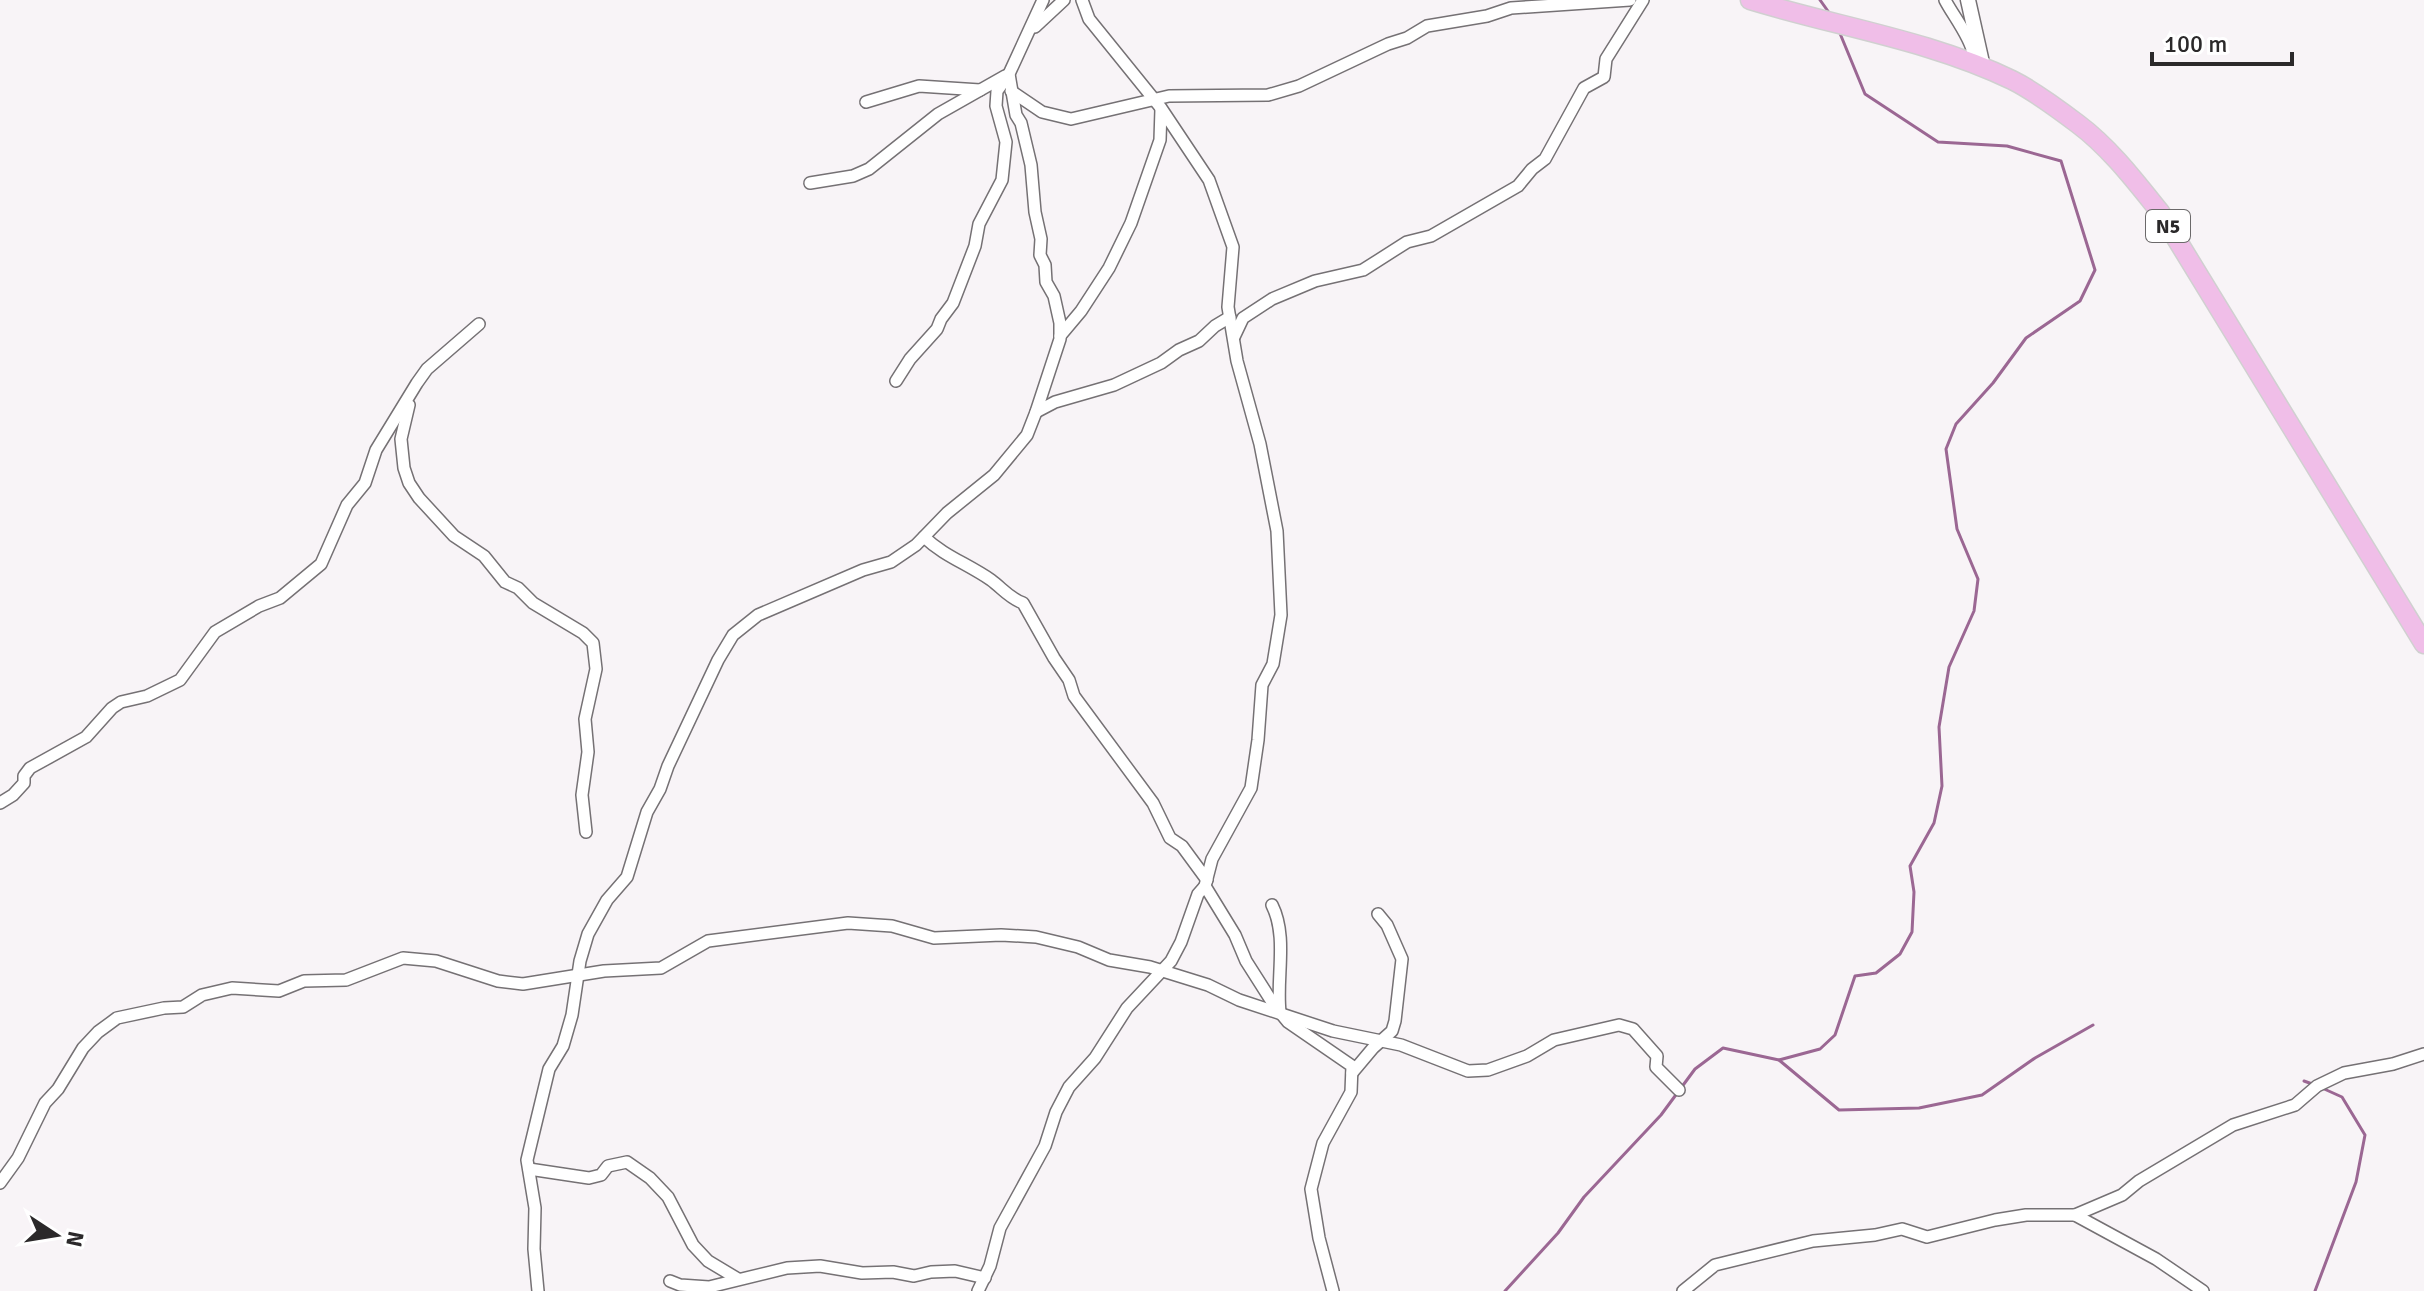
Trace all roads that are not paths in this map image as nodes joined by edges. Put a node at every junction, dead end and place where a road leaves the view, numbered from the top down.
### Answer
1 (1043, 0) edge
2 (1064, 0) edge
3 (1082, 0) edge
4 (1630, 0) edge
5 (1643, 0) edge
6 (1750, 0) edge
7 (1945, 0) edge
8 (1968, 0) edge
9 (1030, 33) junction
10 (1978, 65) junction
11 (1009, 74) junction
12 (981, 90) junction
13 (1011, 91) junction
14 (866, 102) dead end
15 (1157, 104) junction
16 (810, 183) dead end
17 (1230, 317) junction
18 (479, 324) dead end
19 (1060, 336) junction
20 (1234, 339) junction
21 (896, 381) dead end
22 (413, 389) junction
23 (1036, 412) junction
24 (924, 537) junction
25 (2424, 644) edge
26 (0, 803) edge
27 (586, 832) dead end
28 (1206, 883) junction
29 (1272, 905) dead end
30 (1378, 914) dead end
31 (1161, 971) junction
32 (578, 977) junction
33 (1280, 1013) junction
34 (1381, 1041) junction
35 (2424, 1054) edge
36 (1352, 1074) junction
37 (1679, 1090) dead end
38 (529, 1169) junction
39 (0, 1183) edge
40 (2075, 1215) junction
41 (985, 1278) junction
42 (738, 1279) junction
43 (538, 1291) edge
44 (680, 1291) edge
45 (978, 1291) edge
46 (1333, 1291) edge
47 (1683, 1291) edge
48 (2203, 1291) edge

1 - 9 street
2 - 9 street
3 - 15 street
4 - 15 street
5 - 20 street
6 - 10 highway, N5
7 - 10 street
8 - 10 street
9 - 11 street
10 - 25 highway, N5
11 - 12 street
11 - 13 street
11 - 21 street
12 - 14 street
12 - 16 street
13 - 15 street
13 - 19 street
15 - 17 street
15 - 19 street
17 - 20 street
17 - 23 street
18 - 22 street
19 - 23 street
20 - 28 street
22 - 26 street
22 - 27 street
23 - 24 street
24 - 28 street
24 - 32 street
28 - 31 street
28 - 33 street
29 - 33 street
30 - 34 street
31 - 32 street
31 - 33 street
31 - 41 street
32 - 38 street
32 - 39 street
33 - 34 street
33 - 36 street
34 - 36 street
34 - 37 street
35 - 40 street
36 - 46 street
38 - 42 street
38 - 43 street
40 - 47 street
40 - 48 street
41 - 42 street
41 - 45 street
42 - 44 street

